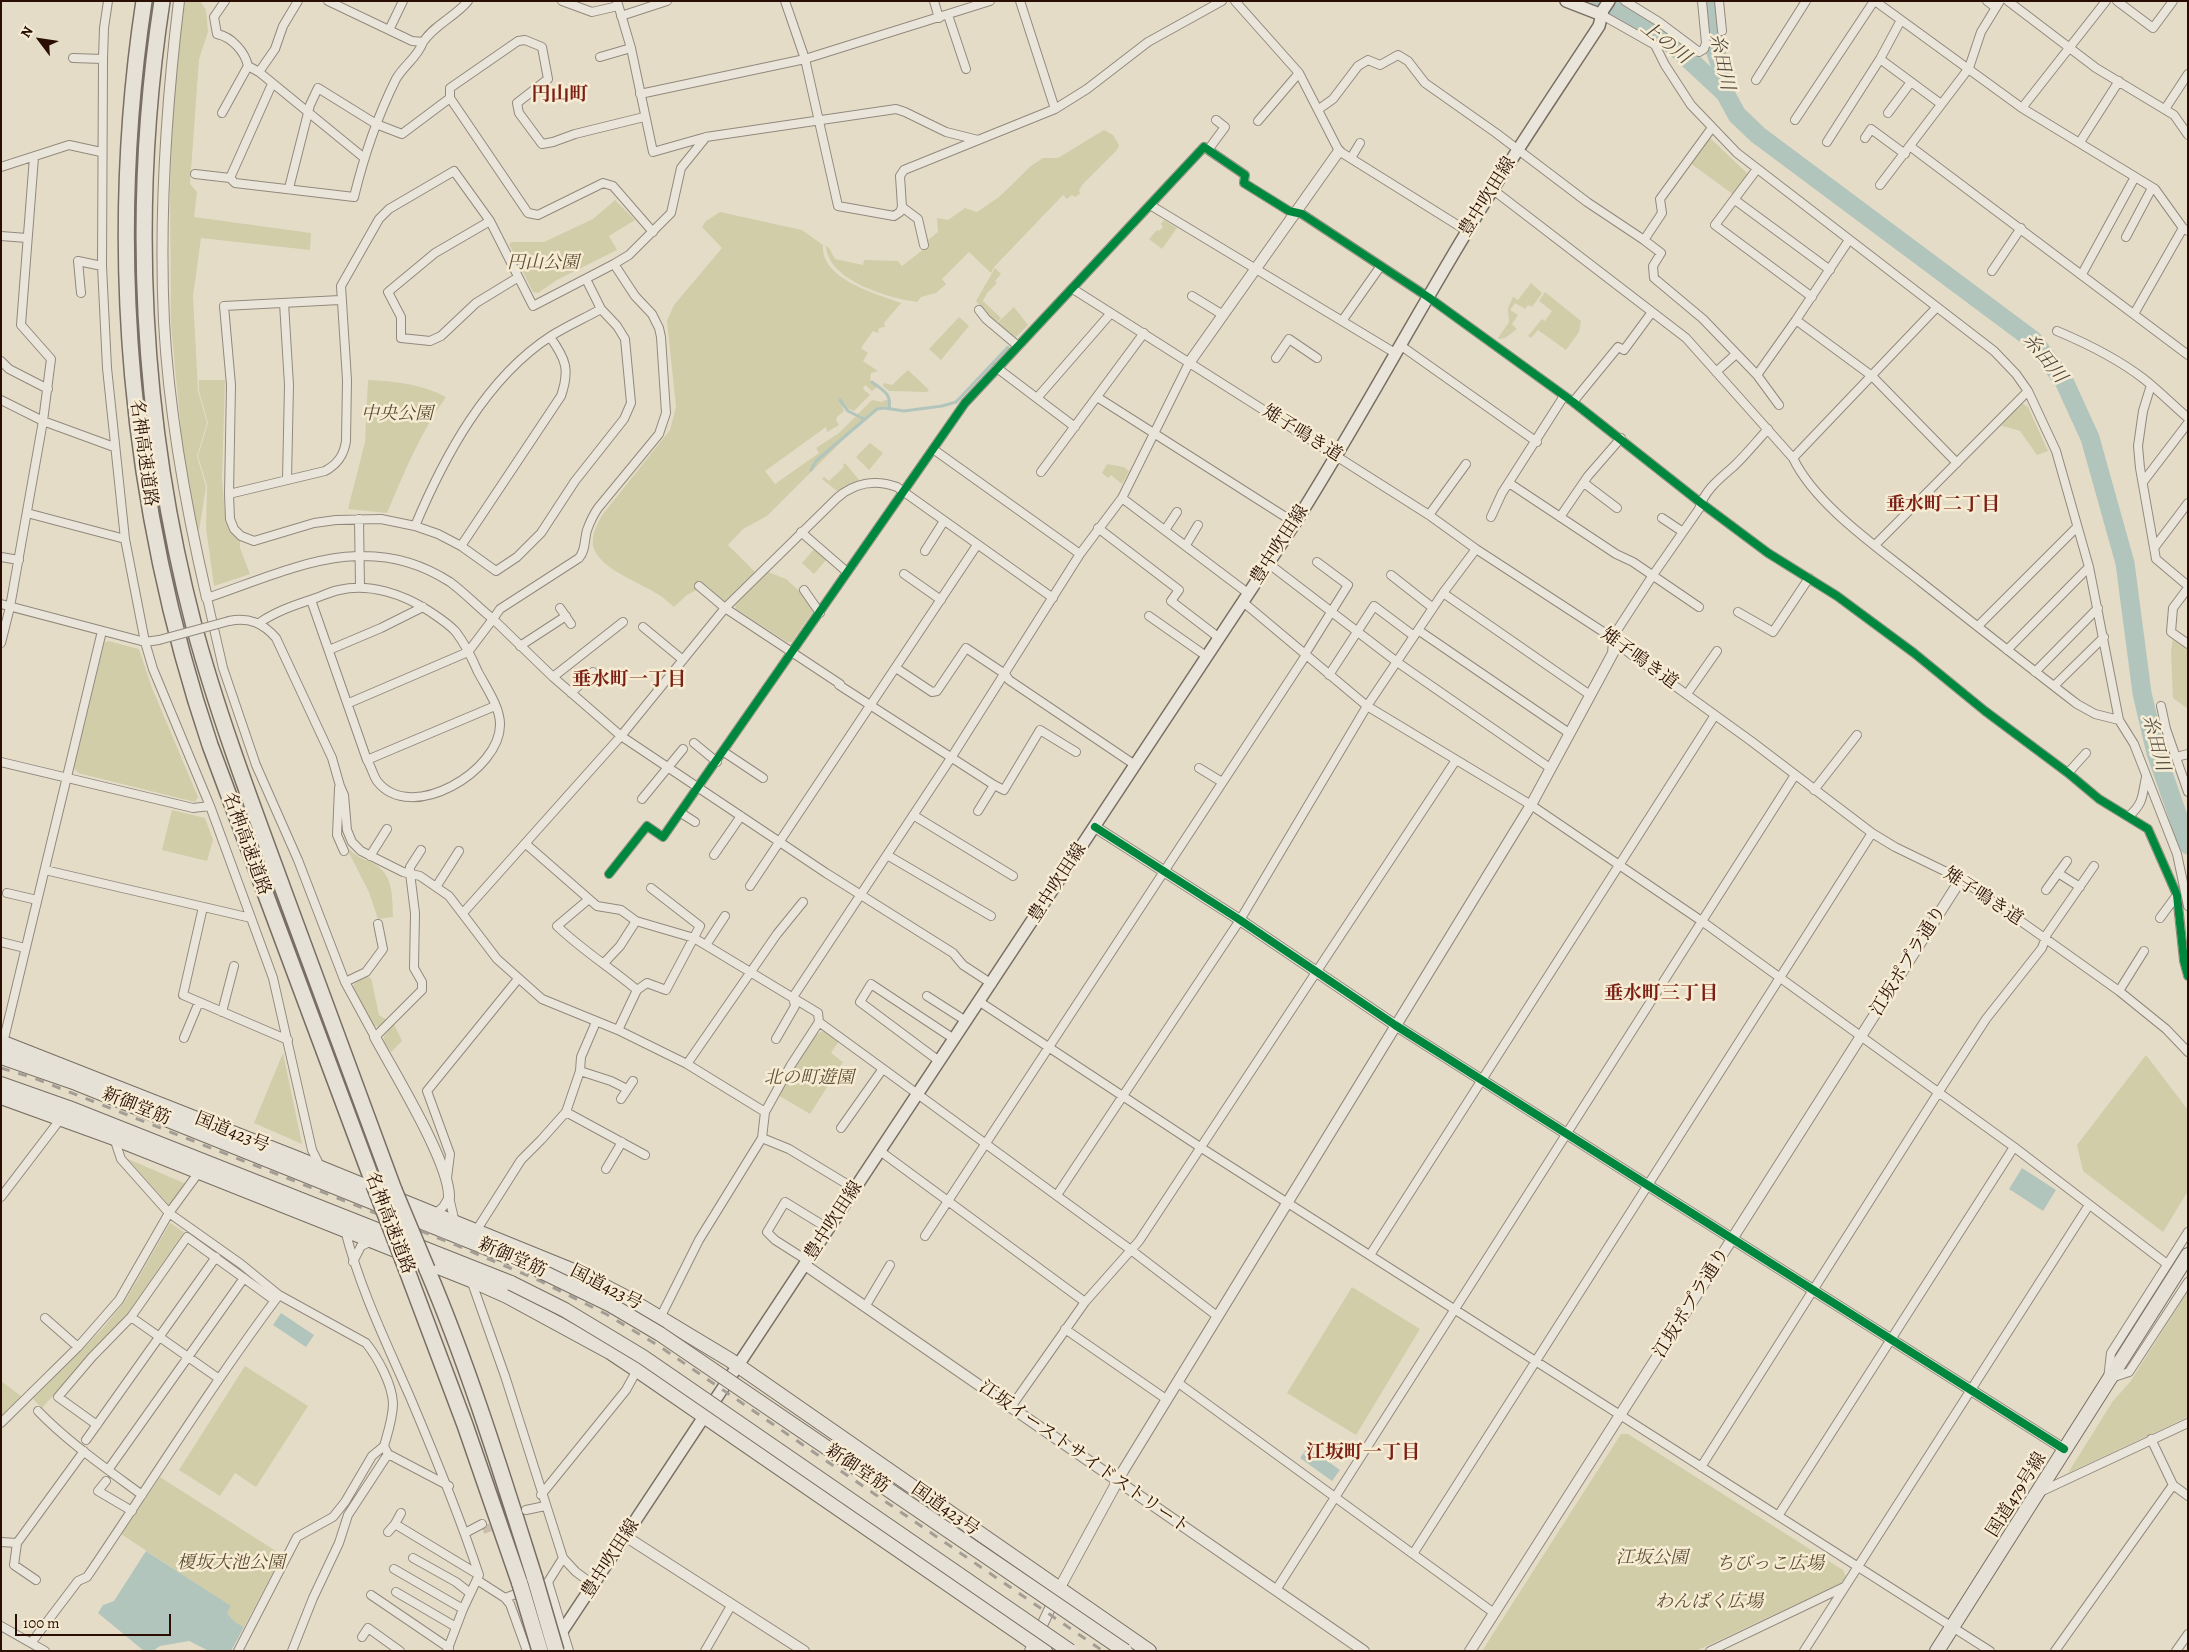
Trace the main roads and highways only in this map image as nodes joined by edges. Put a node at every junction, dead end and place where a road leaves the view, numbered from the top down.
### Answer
1 (144, 1) edge
2 (162, 1) edge
3 (1566, 1) edge
4 (1605, 9) edge
5 (2, 1042) edge
6 (1, 1057) edge
7 (1, 1084) edge
8 (1, 1097) edge
9 (2188, 1255) edge
10 (738, 1366) junction
11 (703, 1416) junction
12 (1032, 1646) edge
13 (540, 1651) edge
14 (550, 1651) edge
15 (556, 1651) edge
16 (1045, 1651) edge
17 (1070, 1651) edge
18 (1125, 1651) edge
19 (1149, 1651) edge
20 (1937, 1651) edge

1 - 13 highway, 名神高速道路, bridge
2 - 15 highway, 名神高速道路, bridge
3 - 4 main road
4 - 10 main road, 豊中吹田線
5 - 10 highway, 国道423号
6 - 18 highway, 新御堂筋, bridge
7 - 17 highway, 新御堂筋, bridge
8 - 11 highway
9 - 20 highway, 国道479号線
10 - 11 main road, 豊中吹田線
10 - 19 highway, 国道423号
11 - 12 highway
11 - 14 main road, 豊中吹田線
12 - 16 highway

